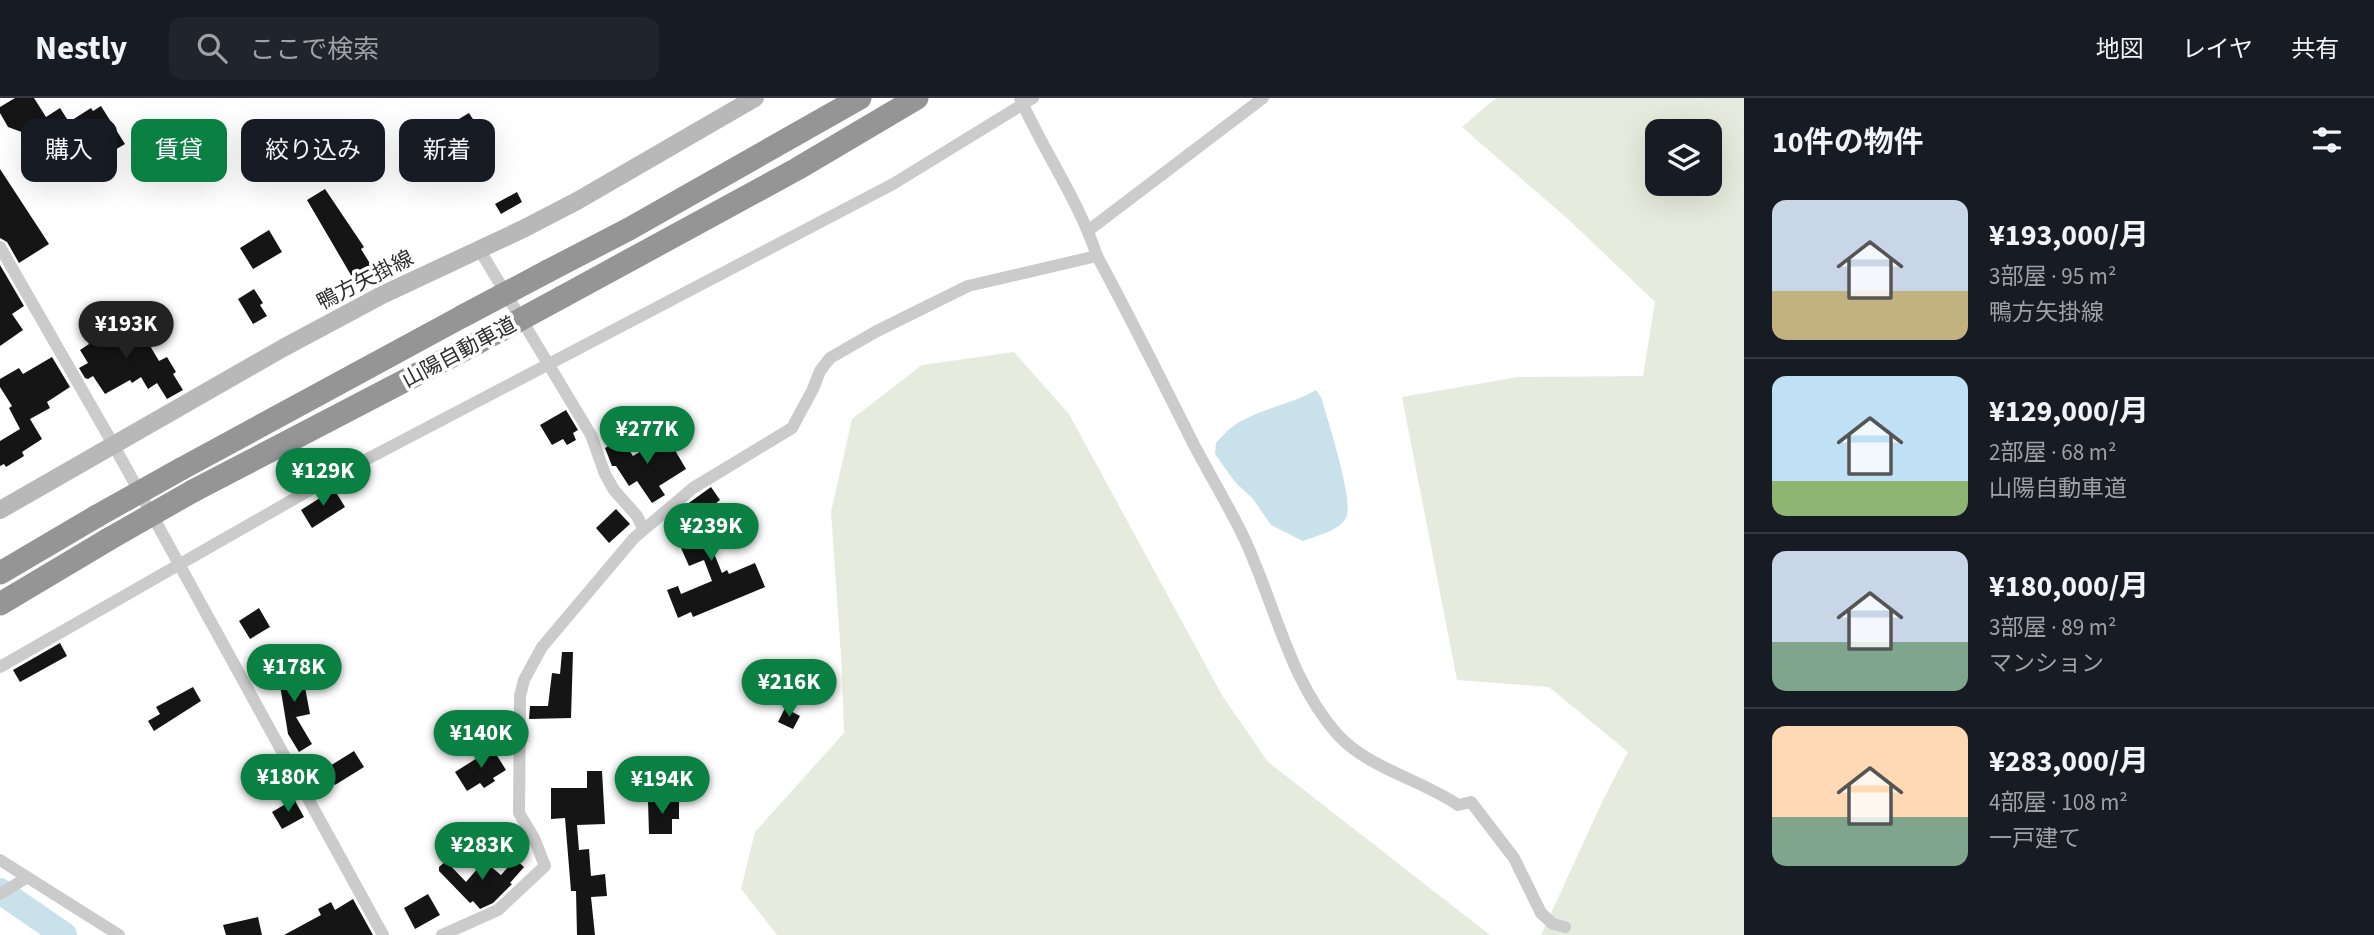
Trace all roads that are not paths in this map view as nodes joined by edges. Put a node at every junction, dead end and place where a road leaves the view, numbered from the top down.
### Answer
1 (755, 98) edge
2 (860, 98) edge
3 (917, 98) edge
4 (1263, 98) edge
5 (1025, 100) edge
6 (1089, 230) junction
7 (0, 247) edge
8 (479, 249) junction
9 (1097, 256) junction
10 (550, 365) junction
11 (113, 444) junction
12 (0, 510) edge
13 (643, 528) junction
14 (178, 564) junction
15 (0, 573) edge
16 (0, 604) edge
17 (0, 667) edge
18 (0, 860) edge
19 (23, 880) junction
20 (0, 894) edge
21 (1565, 928) dead end
22 (472, 929) edge
23 (119, 935) edge
24 (383, 935) edge
25 (442, 935) edge

1 - 8 main road, 鴨方矢掛線
2 - 15 highway, 山陽自動車道, bridge
3 - 16 highway, 山陽自動車道, bridge
4 - 6 street
5 - 6 street
5 - 10 street
6 - 9 street
7 - 11 street
8 - 10 street
8 - 11 main road, 鴨方矢掛線
9 - 13 street
9 - 21 street
10 - 13 street
10 - 14 street
11 - 12 main road, 鴨方矢掛線
11 - 14 street
13 - 22 street
14 - 17 street
14 - 24 street
18 - 19 street
19 - 20 street
19 - 23 street
22 - 25 street

